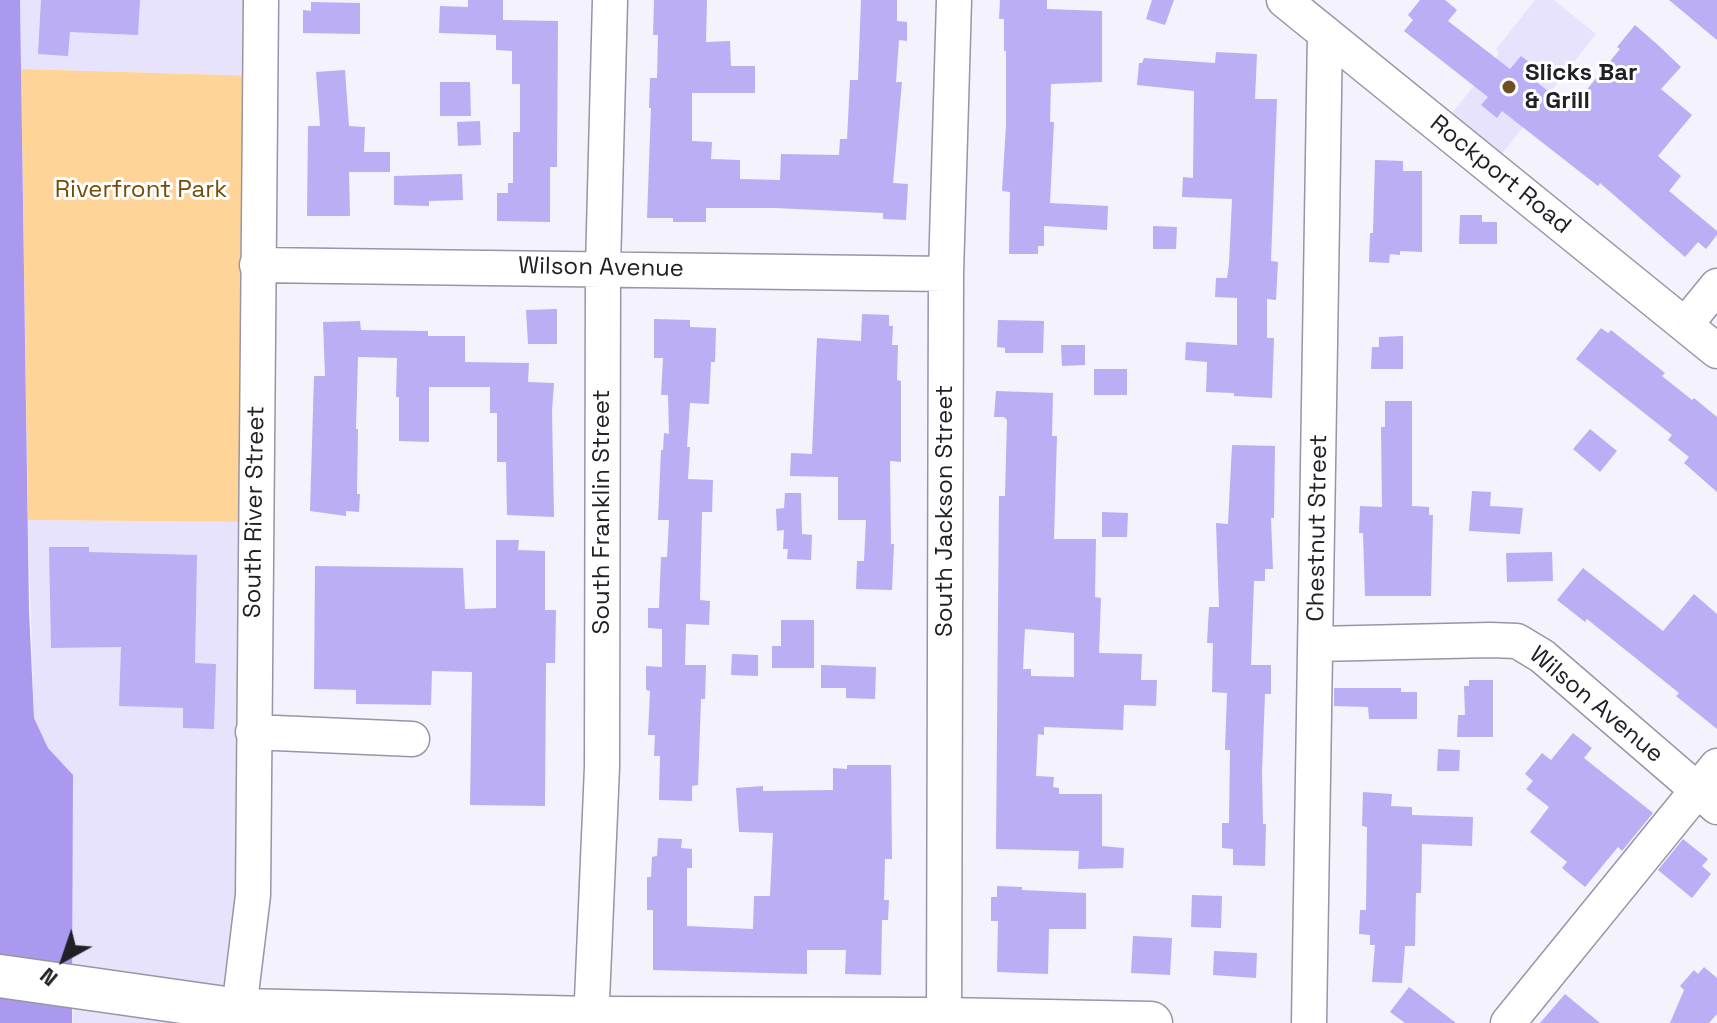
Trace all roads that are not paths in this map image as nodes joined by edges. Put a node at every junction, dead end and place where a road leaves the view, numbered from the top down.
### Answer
1 (261, 0) edge
2 (610, 0) edge
3 (954, 0) edge
4 (1284, 0) edge
5 (1325, 33) junction
6 (257, 265) junction
7 (603, 268) junction
8 (946, 274) junction
9 (1717, 286) edge
10 (1685, 325) junction
11 (1717, 351) edge
12 (1316, 644) junction
13 (253, 732) junction
14 (412, 739) dead end
15 (1711, 788) edge
16 (0, 976) edge
17 (238, 1016) edge
18 (592, 1020) edge
19 (944, 1021) edge
20 (1151, 1023) edge
21 (1309, 1023) edge
22 (1508, 1023) edge

1 - 6 street, South River Street
2 - 7 street, South Franklin Street
3 - 8 street, South Jackson Street
4 - 5 street, Rockport Road
5 - 10 street, Rockport Road
5 - 12 street, Chestnut Street
6 - 7 street, Wilson Avenue
6 - 13 street, South River Street
7 - 8 street, Wilson Avenue
7 - 18 street, South Franklin Street
8 - 19 street, South Jackson Street
9 - 10 street
10 - 11 street, Rockport Road
12 - 15 street, Wilson Avenue
12 - 21 street, Chestnut Street
13 - 14 street
13 - 17 street, South River Street
15 - 22 street
16 - 17 main road
17 - 18 main road
18 - 19 main road
19 - 20 main road

